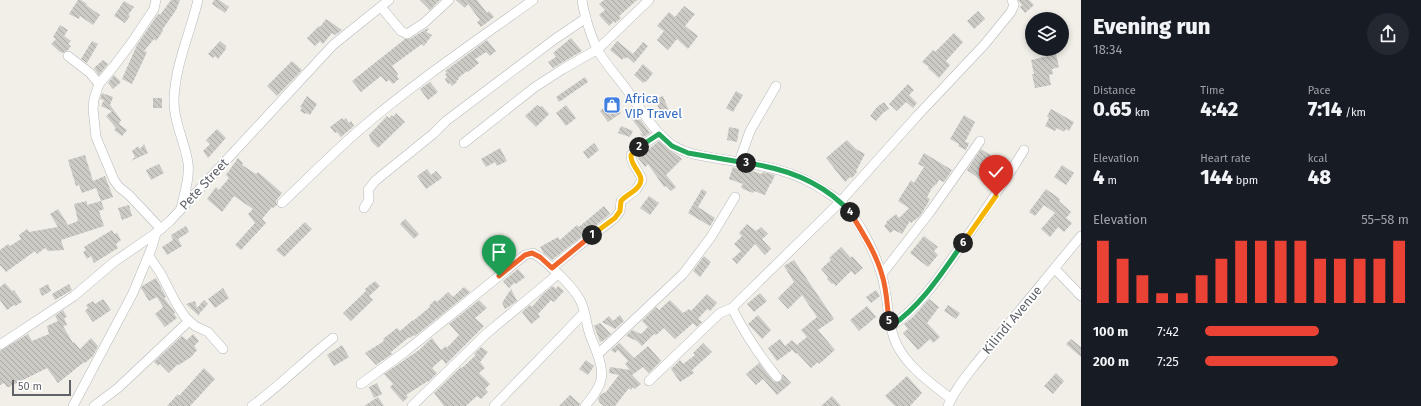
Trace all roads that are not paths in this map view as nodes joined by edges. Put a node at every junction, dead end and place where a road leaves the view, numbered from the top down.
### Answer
1 (156, 0) edge
2 (198, 0) edge
3 (389, 0) edge
4 (449, 0) edge
5 (533, 0) edge
6 (582, 0) edge
7 (649, 0) edge
8 (1012, 0) edge
9 (381, 7) junction
10 (586, 18) junction
11 (598, 49) junction
12 (68, 56) dead end
13 (99, 84) junction
14 (776, 86) dead end
15 (659, 134) junction
16 (980, 141) dead end
17 (464, 143) dead end
18 (1024, 150) dead end
19 (739, 162) junction
20 (735, 197) dead end
21 (840, 202) junction
22 (282, 203) dead end
23 (364, 208) dead end
24 (180, 210) junction
25 (158, 231) junction
26 (1081, 236) edge
27 (149, 256) junction
28 (1055, 269) junction
29 (555, 271) junction
30 (882, 274) junction
31 (1081, 296) edge
32 (732, 308) junction
33 (584, 313) junction
34 (188, 321) junction
35 (890, 327) junction
36 (333, 338) dead end
37 (1, 343) edge
38 (223, 349) dead end
39 (598, 354) junction
40 (777, 377) dead end
41 (649, 381) dead end
42 (361, 384) dead end
43 (950, 402) edge
44 (73, 406) edge
45 (94, 406) edge
46 (252, 406) edge
47 (412, 406) edge
48 (494, 406) edge
49 (585, 406) edge

1 - 13 street
2 - 24 street
3 - 9 street, Pete Street
4 - 9 street
5 - 22 street
6 - 10 street
7 - 11 street
8 - 21 street
9 - 24 street, Pete Street
10 - 11 street
10 - 23 street
11 - 15 street
11 - 17 street
12 - 13 street
13 - 25 street
14 - 19 street
15 - 19 street
15 - 29 street
16 - 30 street
18 - 35 street
19 - 21 street
20 - 39 street
21 - 30 street
21 - 32 street
24 - 25 street, Pete Street
25 - 27 street
25 - 37 street, Pete Street
26 - 28 street, Kilindi Avenue
27 - 34 street
27 - 44 street
28 - 31 street
28 - 43 street, Kilindi Avenue
29 - 33 street
29 - 42 street
29 - 47 street
30 - 35 street
32 - 40 street
32 - 41 street
33 - 39 street
33 - 48 street
34 - 38 street
34 - 45 street
35 - 43 street
36 - 46 street
39 - 49 street

